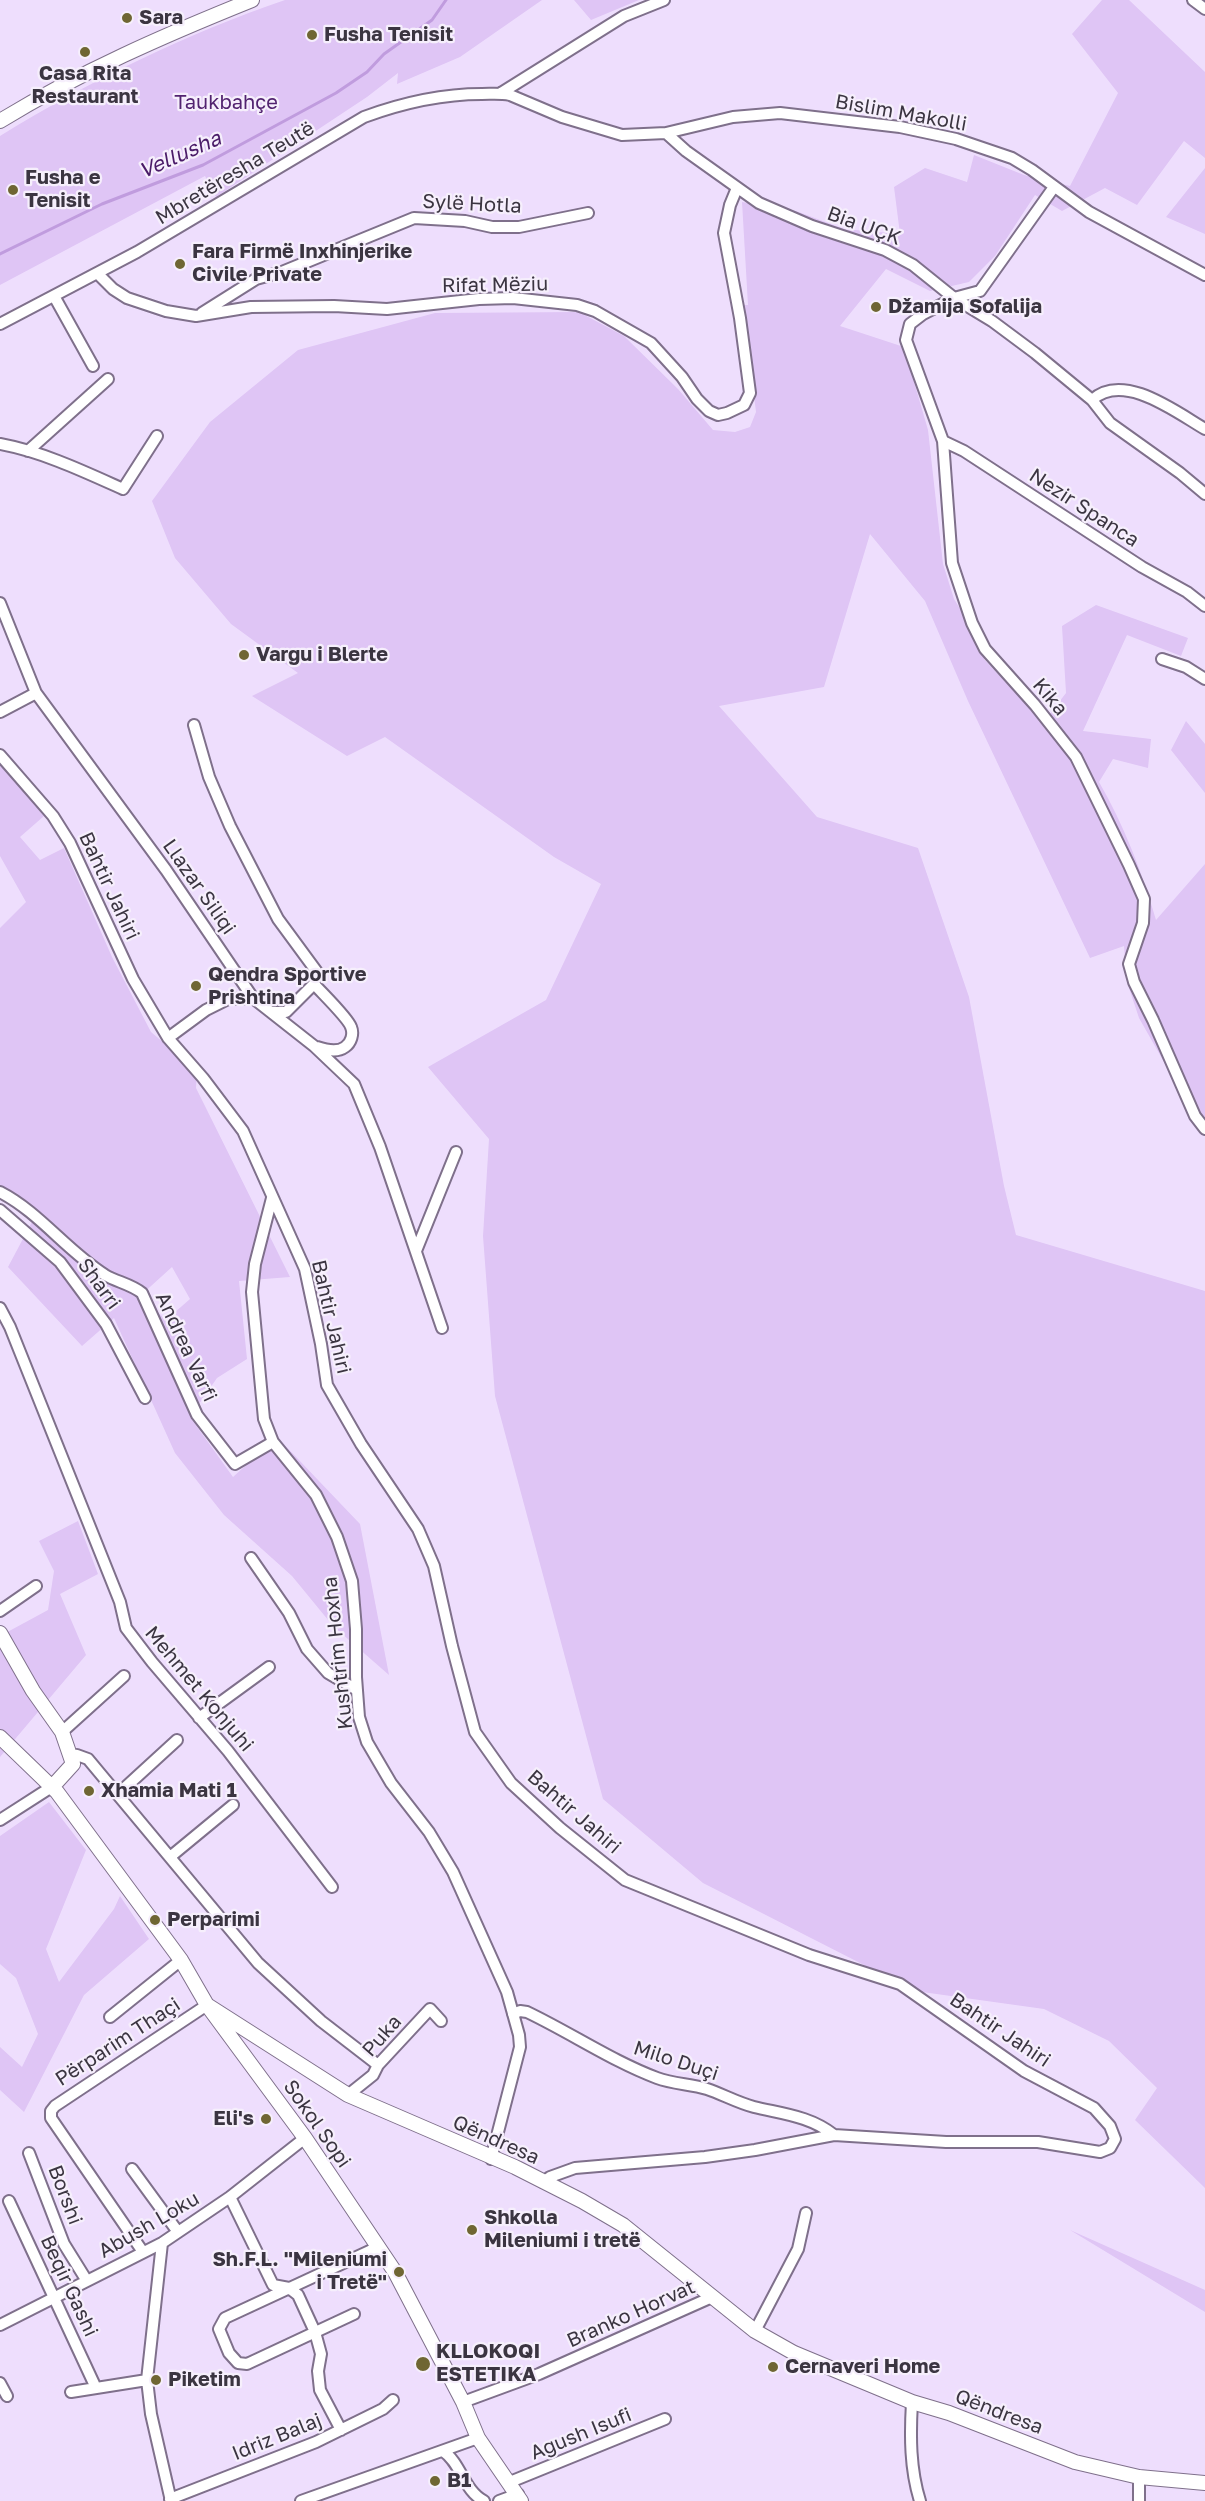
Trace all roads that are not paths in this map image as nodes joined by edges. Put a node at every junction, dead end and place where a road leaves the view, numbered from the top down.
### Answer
1 (252, 0) edge
2 (664, 0) edge
3 (1193, 0) edge
4 (1205, 9) edge
5 (501, 93) junction
6 (0, 121) edge
7 (666, 133) junction
8 (1054, 187) junction
9 (737, 188) junction
10 (588, 213) dead end
11 (98, 274) junction
12 (1205, 275) edge
13 (54, 296) junction
14 (954, 298) junction
15 (196, 316) junction
16 (0, 324) edge
17 (93, 366) dead end
18 (108, 379) dead end
19 (1092, 400) junction
20 (1205, 429) edge
21 (157, 436) dead end
22 (943, 441) junction
23 (0, 444) edge
24 (28, 451) junction
25 (1205, 494) edge
26 (0, 603) edge
27 (1205, 606) edge
28 (1162, 659) dead end
29 (1205, 679) edge
30 (36, 693) junction
31 (0, 712) edge
32 (194, 725) dead end
33 (0, 755) edge
34 (314, 984) junction
35 (253, 998) junction
36 (272, 1012) junction
37 (168, 1038) junction
38 (314, 1046) junction
39 (1205, 1129) edge
40 (456, 1152) dead end
41 (0, 1192) edge
42 (272, 1198) junction
43 (0, 1210) edge
44 (416, 1251) junction
45 (0, 1308) edge
46 (442, 1329) dead end
47 (5, 1330) edge
48 (145, 1398) dead end
49 (273, 1442) junction
50 (251, 1558) dead end
51 (36, 1586) dead end
52 (0, 1611) edge
53 (0, 1633) edge
54 (268, 1667) dead end
55 (124, 1676) dead end
56 (357, 1690) junction
57 (200, 1718) junction
58 (62, 1732) junction
59 (0, 1737) edge
60 (177, 1740) dead end
61 (73, 1764) junction
62 (53, 1786) junction
63 (118, 1794) junction
64 (233, 1805) dead end
65 (0, 1820) edge
66 (170, 1857) junction
67 (332, 1887) dead end
68 (181, 1960) junction
69 (207, 2005) junction
70 (513, 2014) junction
71 (110, 2018) dead end
72 (441, 2021) dead end
73 (378, 2065) junction
74 (348, 2095) junction
75 (834, 2135) junction
76 (305, 2138) junction
77 (29, 2153) dead end
78 (491, 2159) junction
79 (132, 2169) dead end
80 (543, 2182) junction
81 (230, 2197) junction
82 (9, 2201) dead end
83 (806, 2213) dead end
84 (178, 2232) junction
85 (162, 2242) junction
86 (378, 2247) junction
87 (143, 2252) junction
88 (87, 2281) junction
89 (290, 2288) junction
90 (55, 2296) junction
91 (712, 2297) junction
92 (354, 2314) dead end
93 (0, 2325) edge
94 (755, 2331) junction
95 (315, 2332) junction
96 (147, 2380) junction
97 (0, 2384) edge
98 (96, 2388) junction
99 (71, 2392) dead end
100 (7, 2396) dead end
101 (393, 2400) dead end
102 (463, 2402) junction
103 (912, 2402) junction
104 (665, 2419) dead end
105 (341, 2430) junction
106 (478, 2438) junction
107 (442, 2451) junction
108 (1140, 2477) junction
109 (1205, 2483) edge
110 (516, 2492) edge
111 (171, 2500) edge
112 (301, 2501) edge
113 (484, 2501) edge
114 (499, 2501) edge
115 (920, 2501) edge
116 (1139, 2501) edge

1 - 6 street
2 - 5 street
3 - 4 street
5 - 7 street
5 - 11 street, Mbretëresha Teutë
7 - 8 street, Bislim Makolli
7 - 9 street, Bia UÇK
8 - 12 street, Bislim Makolli
8 - 14 street, Kika
9 - 14 street, Bia UÇK
9 - 15 street, Rifat Mëziu
10 - 15 street, Sylë Hotla
11 - 13 street, Mbretëresha Teutë
11 - 15 street
13 - 16 street, Mbretëresha Teutë
13 - 17 street
14 - 19 street, Bia UÇK
14 - 22 street, Kika
18 - 24 street
19 - 20 street
19 - 25 street, Bia UÇK
21 - 24 street
22 - 27 street, Nezir Spanca
22 - 39 street, Kika
23 - 24 street
26 - 30 street, Llazar Siliqi
28 - 29 street
30 - 31 street
30 - 35 street, Llazar Siliqi
32 - 34 street
33 - 37 street, Bahtir Jahiri
34 - 36 street
34 - 38 street
35 - 36 street, Llazar Siliqi
35 - 37 street
36 - 38 street, Llazar Siliqi
37 - 42 street, Bahtir Jahiri
38 - 44 street, Llazar Siliqi
40 - 44 street
41 - 49 street, Andrea Varfi
42 - 49 street, Kushtrim Hoxha
42 - 75 street, Bahtir Jahiri
43 - 48 street, Sharri
44 - 46 street, Llazar Siliqi
45 - 47 street, Mehmet Konjuhi
47 - 57 street, Mehmet Konjuhi
49 - 56 street, Kushtrim Hoxha
50 - 56 street
51 - 52 street
53 - 58 street
54 - 57 street
55 - 58 street
56 - 70 street, Kushtrim Hoxha
57 - 67 street, Mehmet Konjuhi
58 - 61 street
59 - 62 street, Sokol Sopi
60 - 63 street
61 - 62 street
61 - 63 street
62 - 65 street
62 - 68 street, Sokol Sopi
63 - 66 street
64 - 66 street
66 - 73 street
68 - 69 street, Sokol Sopi
68 - 71 street
69 - 74 street, Qëndresa
69 - 76 street, Sokol Sopi
69 - 87 street, Përparim Thaçi
70 - 75 street, Milo Duçi
70 - 78 street, Kushtrim Hoxha
72 - 73 street, Puka
73 - 74 street, Puka
74 - 78 street, Qëndresa
75 - 80 street, Bahtir Jahiri
76 - 81 street, Abush Loku
76 - 86 street, Sokol Sopi
77 - 88 street, Borshi
78 - 80 street, Qëndresa
79 - 84 street
80 - 91 street, Qëndresa
81 - 84 street, Abush Loku
81 - 89 street
82 - 90 street, Beqir Gashi
83 - 94 street
84 - 85 street, Abush Loku
85 - 87 street, Abush Loku
85 - 96 street
86 - 89 street
86 - 102 street, Sokol Sopi
87 - 88 street, Abush Loku
88 - 90 street, Abush Loku
89 - 95 street
89 - 95 street
90 - 93 street, Abush Loku
90 - 98 street, Beqir Gashi
91 - 94 street, Qëndresa
91 - 102 street, Branko Horvat
92 - 95 street
94 - 103 street, Qëndresa
95 - 105 street
96 - 98 street
96 - 111 street
97 - 100 street
98 - 99 street
101 - 105 street, Idriz Balaj
102 - 106 street, Sokol Sopi
103 - 108 street, Qëndresa
103 - 115 street
104 - 110 street, Agush Isufi
105 - 111 street, Idriz Balaj
106 - 107 street
106 - 110 street, Sokol Sopi
107 - 112 street
107 - 113 street
108 - 109 street, Qëndresa
108 - 116 street
110 - 114 street, Agush Isufi

